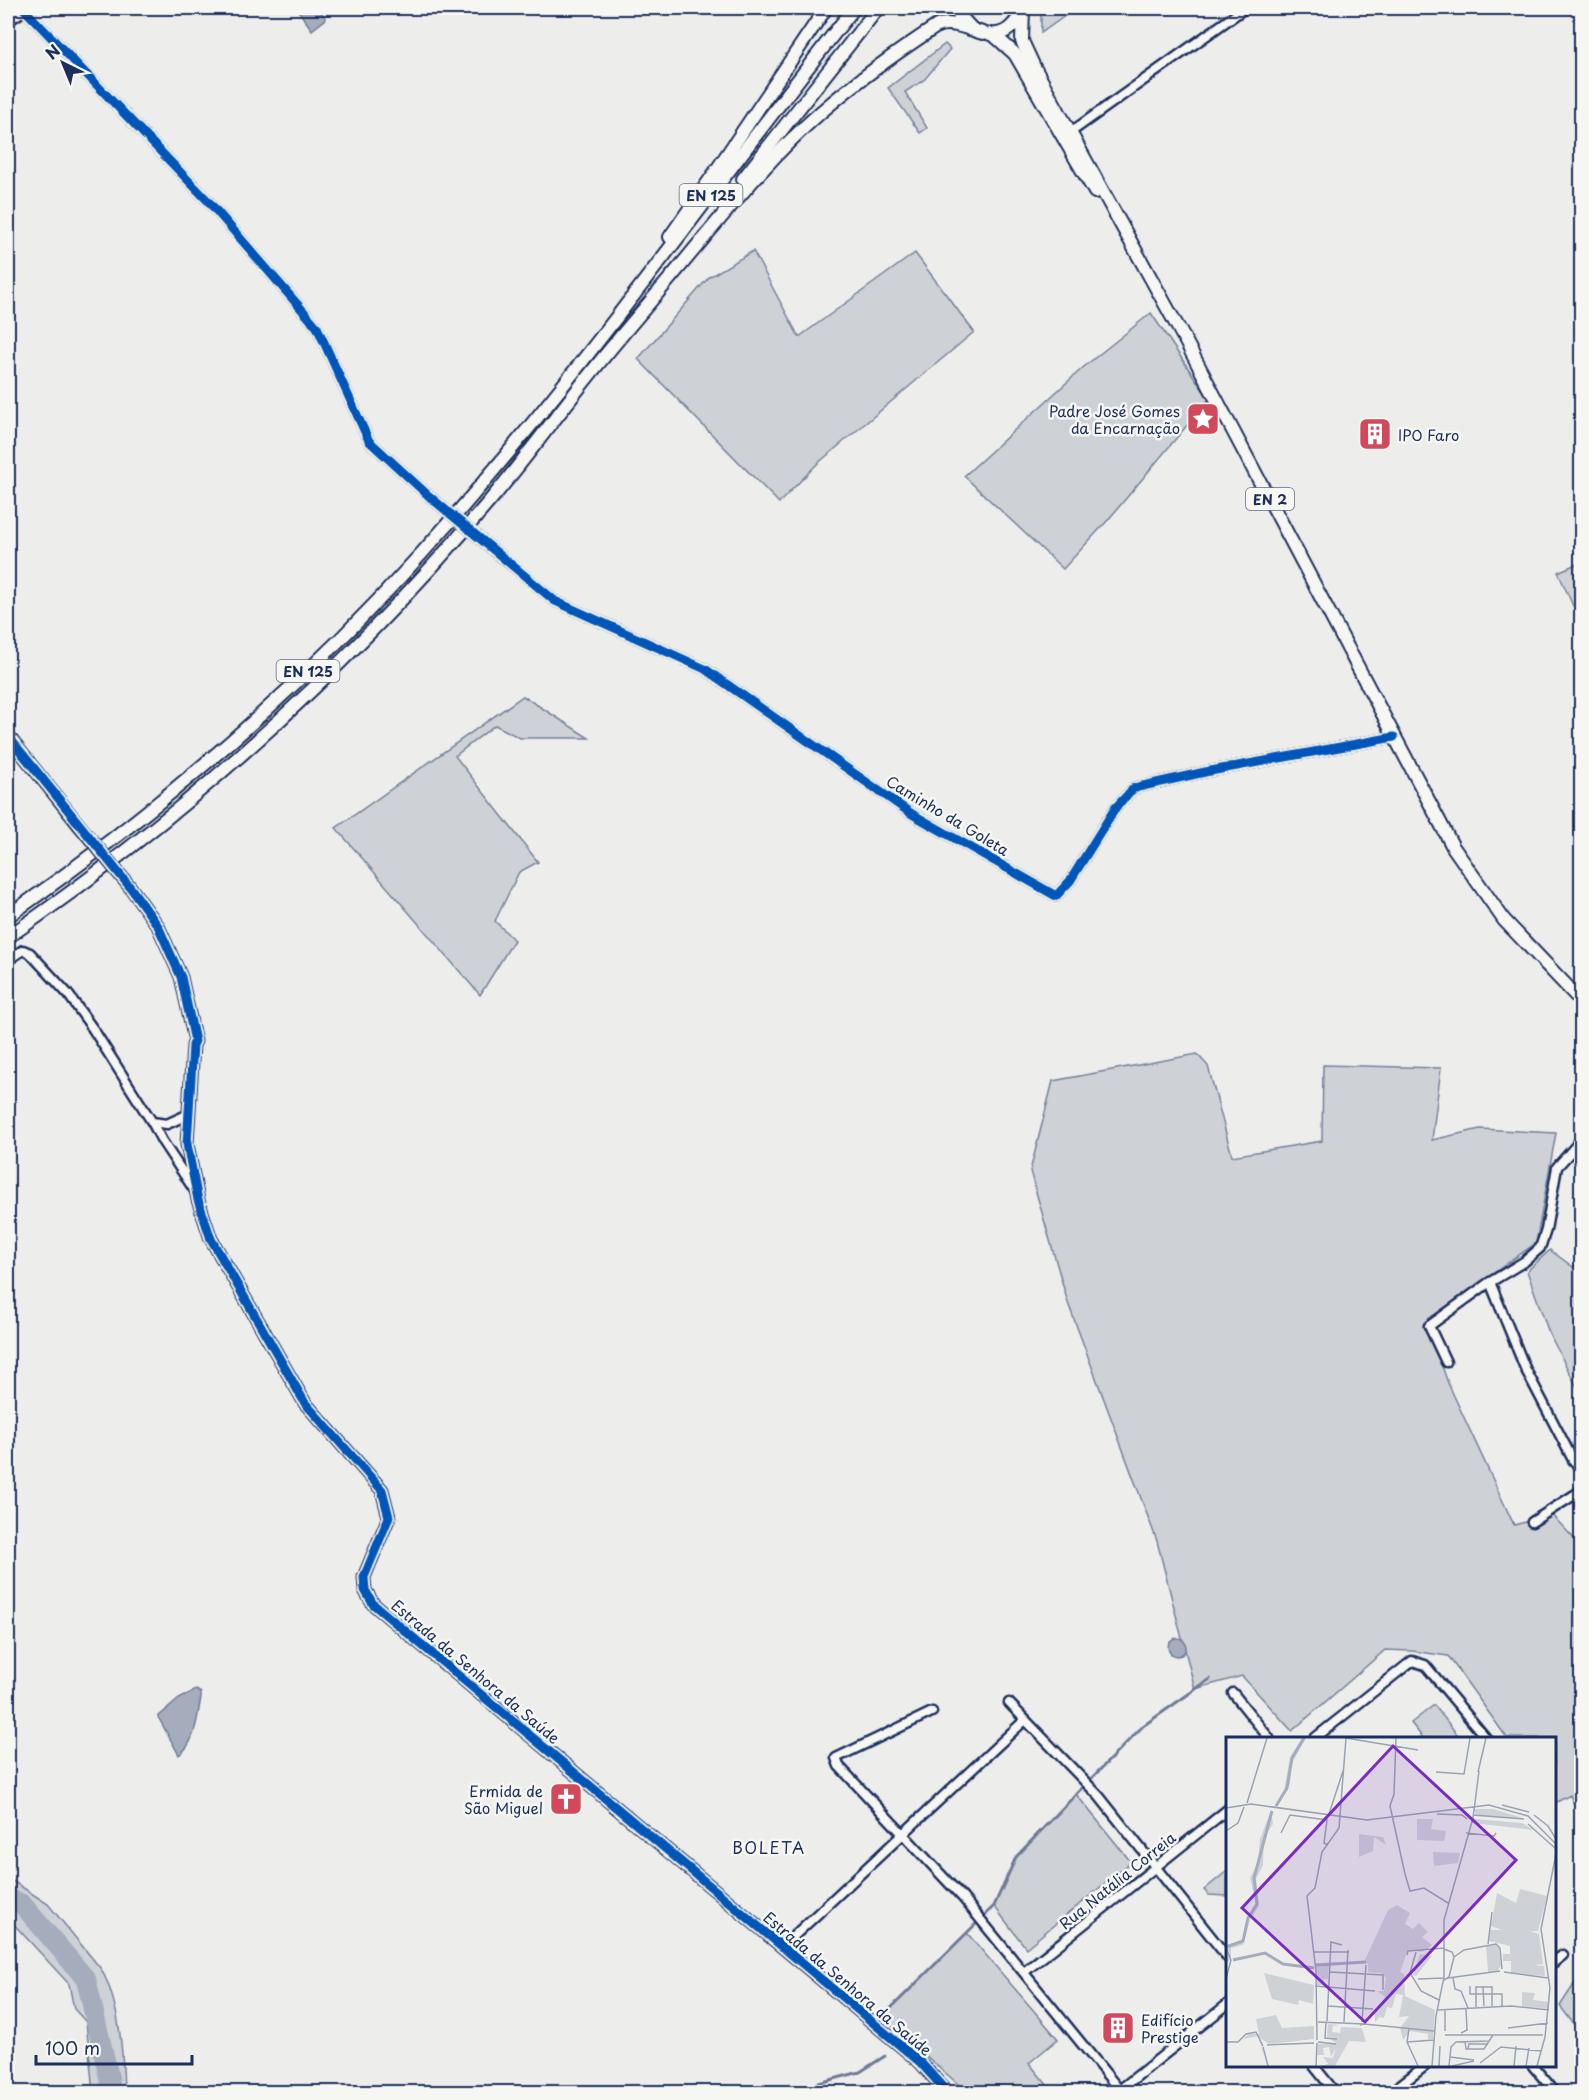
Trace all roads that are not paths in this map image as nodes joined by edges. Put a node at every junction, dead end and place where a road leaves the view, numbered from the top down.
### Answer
1 (26, 8) edge
2 (826, 8) edge
3 (854, 8) edge
4 (878, 8) edge
5 (957, 8) edge
6 (1245, 8) edge
7 (1023, 10) edge
8 (8, 21) edge
9 (989, 34) junction
10 (1071, 132) junction
11 (1155, 285) junction
12 (642, 311) junction
13 (566, 380) junction
14 (8, 736) edge
15 (1394, 737) junction
16 (8, 916) edge
17 (8, 937) edge
18 (8, 960) edge
19 (1581, 1002) edge
20 (189, 1114) junction
21 (153, 1122) junction
22 (1581, 1139) edge
23 (196, 1192) junction
24 (1490, 1282) junction
25 (1446, 1362) dead end
26 (1581, 1469) edge
27 (1581, 1490) edge
28 (1532, 1522) dead end
29 (1233, 1693) dead end
30 (1009, 1703) dead end
31 (932, 1713) dead end
32 (1025, 1720) junction
33 (1268, 1737) edge
34 (1316, 1737) edge
35 (1485, 1737) edge
36 (1226, 1810) edge
37 (903, 1834) junction
38 (1156, 1867) junction
39 (782, 1947) junction
40 (1563, 1955) dead end
41 (1226, 1957) edge
42 (1556, 1960) edge
43 (1024, 1972) junction
44 (1226, 2005) edge
45 (1315, 2067) edge
46 (1424, 2067) edge
47 (1534, 2067) edge
48 (947, 2092) edge
49 (1119, 2092) edge
50 (1335, 2092) edge
51 (1391, 2092) edge
52 (1555, 2092) edge

1 - 8 street
1 - 15 street, Caminho da Goleta, bridge
2 - 13 main road
3 - 13 main road, EN 125
4 - 12 main road, EN 125
5 - 9 main road, EN 2
6 - 10 street
7 - 9 main road, EN 2
7 - 10 main road, EN 2
9 - 11 main road, EN 2
9 - 12 main road
10 - 11 main road, EN 2
11 - 15 main road, EN 2
12 - 17 main road, EN 125
13 - 16 main road, EN 125
14 - 20 street, Estrada da Senhora da Saúde, bridge
15 - 19 main road, EN 2
18 - 21 street
20 - 21 street
20 - 23 street, Estrada da Senhora da Saúde
21 - 23 street
22 - 24 street
23 - 39 street, Estrada da Senhora da Saúde
24 - 25 street
24 - 26 street
27 - 28 street
29 - 33 street
30 - 32 street
31 - 37 street
32 - 37 street
32 - 38 street
34 - 35 street
36 - 38 street, Rua Natália Correia
37 - 39 street
37 - 43 street
38 - 41 street
38 - 43 street, Rua Natália Correia
39 - 48 street, Estrada da Senhora da Saúde
40 - 42 street
43 - 49 street
44 - 49 street
45 - 50 street
46 - 51 street
47 - 52 street

